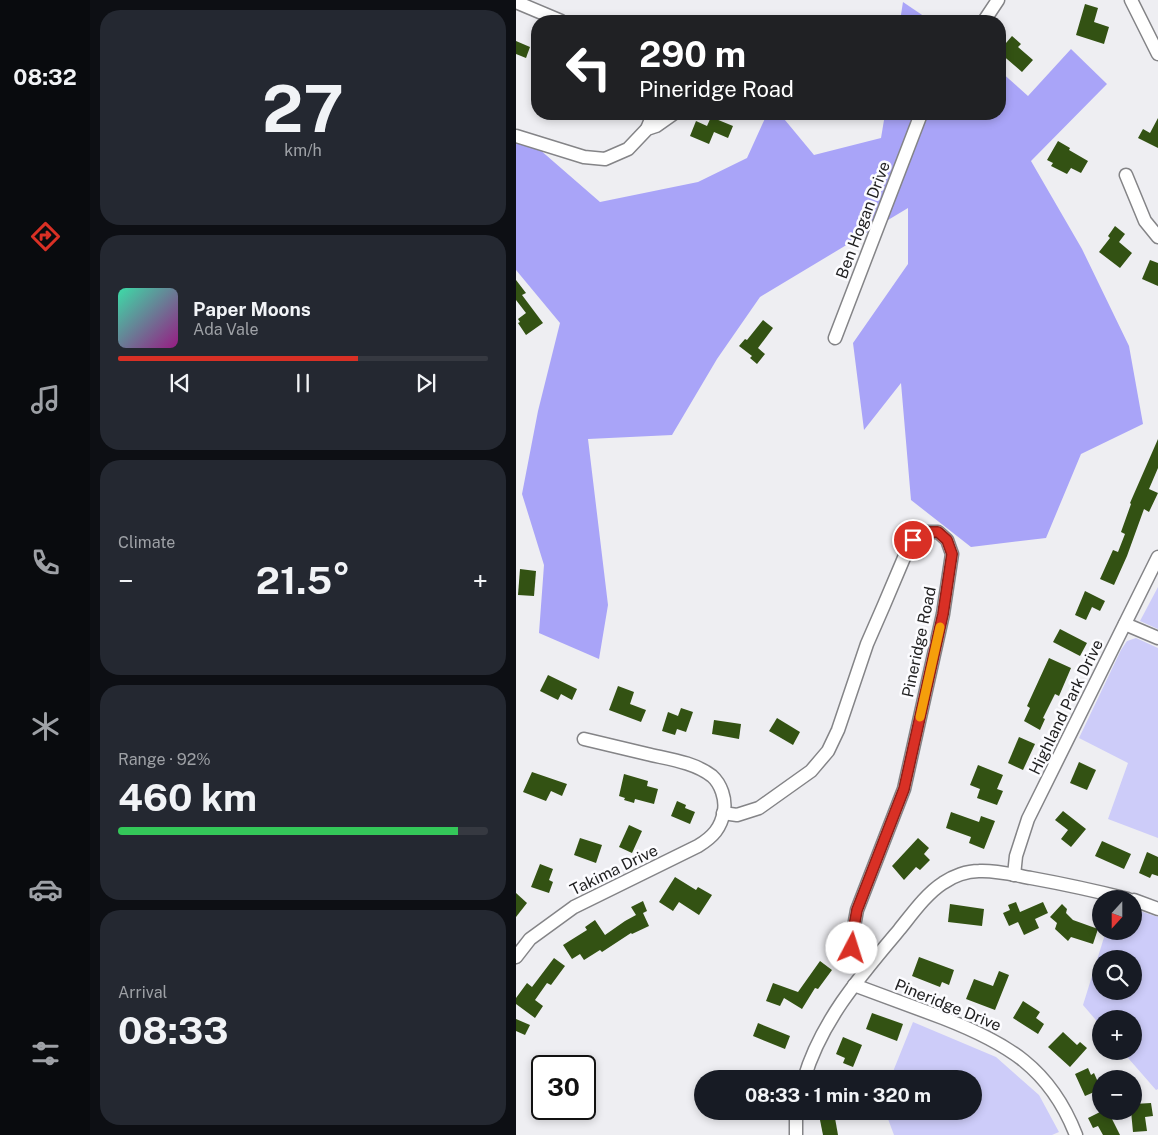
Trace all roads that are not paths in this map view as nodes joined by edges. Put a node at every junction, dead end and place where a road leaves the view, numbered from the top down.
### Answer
1 (998, 0) edge
2 (1131, 0) edge
3 (516, 2) edge
4 (547, 15) edge
5 (988, 15) edge
6 (1158, 54) edge
7 (651, 120) edge
8 (664, 120) edge
9 (919, 120) edge
10 (648, 129) junction
11 (516, 136) edge
12 (1126, 175) dead end
13 (1158, 236) edge
14 (835, 338) dead end
15 (1158, 556) edge
16 (1125, 624) junction
17 (1158, 638) edge
18 (584, 739) dead end
19 (724, 813) junction
20 (1014, 875) junction
21 (1092, 890) edge
22 (1142, 903) edge
23 (1158, 909) edge
24 (516, 957) edge
25 (865, 970) junction
26 (854, 985) junction
27 (807, 1070) edge
28 (796, 1120) edge
29 (796, 1135) edge
30 (1076, 1135) edge

1 - 5 street
2 - 6 street
3 - 4 street
7 - 10 street
8 - 10 street
9 - 14 street, Ben Hogan Drive
10 - 11 street
12 - 13 street
15 - 16 street, Highland Park Drive
16 - 17 street
16 - 20 street, Highland Park Drive
18 - 19 street
19 - 24 street, Takima Drive
19 - 25 street, Pineridge Road
20 - 21 street
20 - 25 street
22 - 23 street
25 - 26 street
26 - 27 street
26 - 30 street, Pineridge Drive
28 - 29 street

